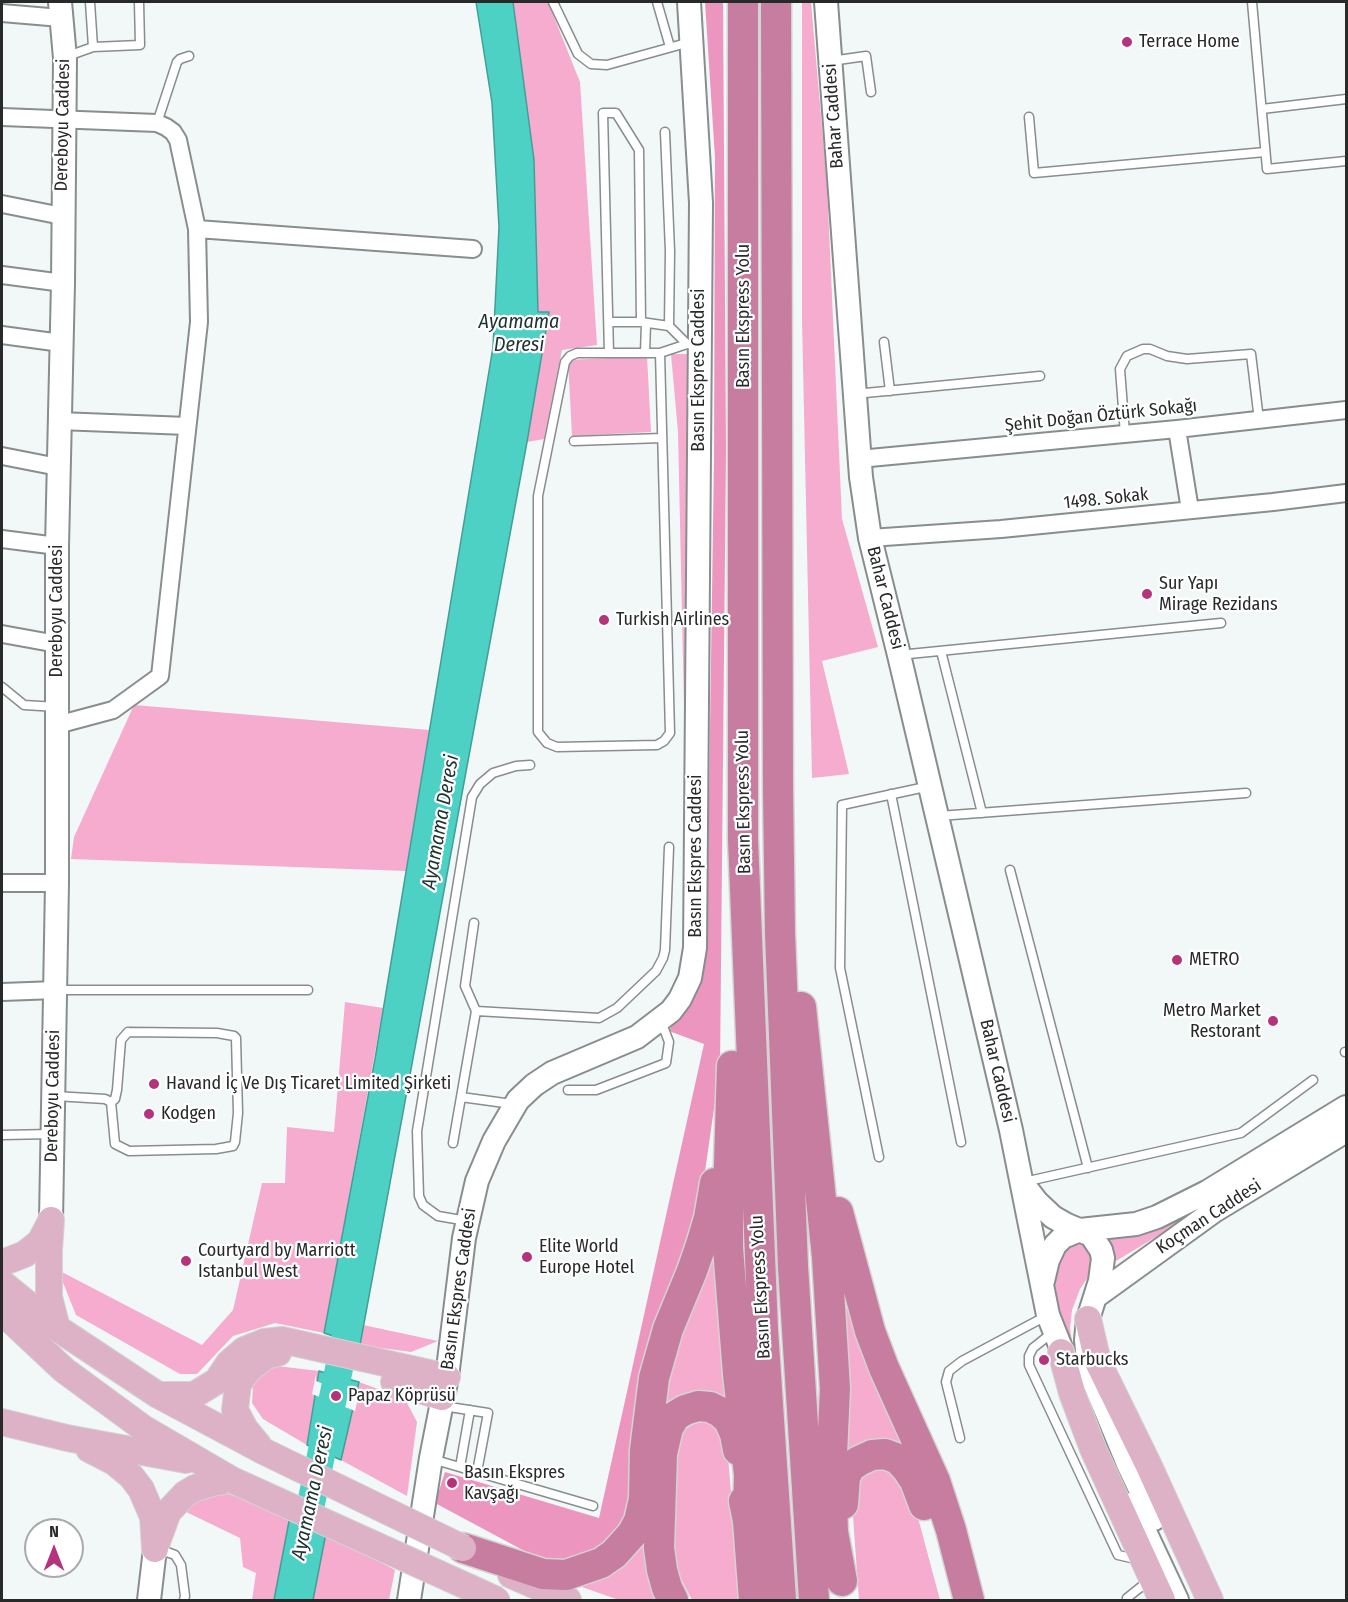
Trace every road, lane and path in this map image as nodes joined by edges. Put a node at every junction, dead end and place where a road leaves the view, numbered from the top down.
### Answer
1 (90, 2) edge
2 (139, 2) edge
3 (553, 2) edge
4 (657, 2) edge
5 (689, 2) edge
6 (743, 2) edge
7 (776, 2) edge
8 (826, 2) edge
9 (1252, 2) edge
10 (60, 10) edge
11 (2, 13) edge
12 (693, 41) junction
13 (93, 47) junction
14 (670, 47) junction
15 (65, 57) junction
16 (189, 57) dead end
17 (830, 61) junction
18 (871, 92) dead end
19 (1347, 99) edge
20 (1262, 109) junction
21 (2, 117) edge
22 (1029, 117) dead end
23 (63, 119) junction
24 (157, 123) junction
25 (665, 132) dead end
26 (1265, 152) junction
27 (1347, 161) edge
28 (2, 204) edge
29 (62, 216) junction
30 (197, 229) junction
31 (473, 249) dead end
32 (2, 275) edge
33 (63, 283) junction
34 (609, 322) junction
35 (644, 322) junction
36 (669, 326) junction
37 (2, 335) edge
38 (884, 342) dead end
39 (61, 343) junction
40 (693, 344) junction
41 (609, 353) junction
42 (645, 353) junction
43 (660, 353) junction
44 (1040, 376) dead end
45 (890, 391) junction
46 (855, 394) junction
47 (1347, 410) edge
48 (1259, 420) junction
49 (59, 421) junction
50 (187, 426) junction
51 (1176, 429) junction
52 (1125, 434) junction
53 (662, 438) junction
54 (574, 441) dead end
55 (2, 456) edge
56 (859, 459) junction
57 (58, 466) junction
58 (1347, 493) edge
59 (1190, 510) junction
60 (870, 538) junction
61 (2, 539) edge
62 (57, 546) junction
63 (1221, 623) dead end
64 (2, 634) edge
65 (57, 644) junction
66 (941, 651) junction
67 (899, 655) junction
68 (2, 687) edge
69 (57, 716) junction
70 (530, 765) dead end
71 (930, 786) junction
72 (778, 789) junction
73 (1246, 793) dead end
74 (891, 794) junction
75 (982, 813) junction
76 (937, 816) junction
77 (743, 839) junction
78 (669, 847) dead end
79 (1010, 870) dead end
80 (2, 883) edge
81 (57, 884) junction
82 (474, 923) dead end
83 (56, 990) junction
84 (308, 990) dead end
85 (2, 992) edge
86 (476, 1011) junction
87 (661, 1021) junction
88 (1313, 1080) dead end
89 (732, 1088) junction
90 (568, 1090) dead end
91 (53, 1096) junction
92 (461, 1097) junction
93 (111, 1102) junction
94 (516, 1105) junction
95 (1347, 1107) edge
96 (813, 1110) junction
97 (1347, 1131) edge
98 (52, 1134) junction
99 (2, 1135) edge
100 (961, 1142) dead end
101 (453, 1143) dead end
102 (879, 1157) dead end
103 (1088, 1168) junction
104 (1022, 1183) junction
105 (51, 1220) junction
106 (468, 1221) junction
107 (1080, 1230) junction
108 (2, 1263) edge
109 (1043, 1282) junction
110 (2, 1283) edge
111 (1092, 1308) junction
112 (2, 1312) edge
113 (57, 1328) junction
114 (1054, 1333) junction
115 (289, 1348) junction
116 (443, 1393) junction
117 (158, 1395) junction
118 (470, 1410) junction
119 (2, 1422) edge
120 (68, 1438) junction
121 (960, 1438) dead end
122 (263, 1451) junction
123 (431, 1458) junction
124 (203, 1463) junction
125 (460, 1467) junction
126 (477, 1472) junction
127 (232, 1480) junction
128 (593, 1506) dead end
129 (748, 1521) junction
130 (463, 1548) junction
131 (155, 1549) junction
132 (1146, 1566) junction
133 (843, 1591) edge
134 (413, 1594) edge
135 (149, 1600) edge
136 (184, 1600) edge
137 (497, 1600) edge
138 (568, 1600) edge
139 (673, 1600) edge
140 (754, 1600) edge
141 (781, 1600) edge
142 (814, 1600) edge
143 (951, 1600) edge
144 (969, 1600) edge
145 (1126, 1600) edge
146 (1162, 1600) edge
147 (1177, 1600) edge
148 (1191, 1600) edge
149 (1210, 1600) edge

1 - 13 lane
2 - 13 lane
3 - 14 lane
4 - 14 lane
5 - 12 main road, Basın Ekspres Caddesi
6 - 77 highway, Basın Ekspress Yolu
7 - 72 highway, Basın Ekspress Yolu
8 - 17 main road, Bahar Caddesi
9 - 20 lane
10 - 11 street
10 - 15 main road, Dereboyu Caddesi
12 - 14 lane
12 - 40 main road, Basın Ekspres Caddesi
13 - 15 lane
15 - 23 main road, Dereboyu Caddesi
16 - 24 lane
17 - 18 lane
17 - 46 main road, Bahar Caddesi
19 - 20 lane
20 - 26 lane
21 - 23 street
22 - 26 lane
23 - 24 street
23 - 29 main road, Dereboyu Caddesi
24 - 30 street
25 - 36 lane
26 - 27 lane
28 - 29 street
29 - 33 main road, Dereboyu Caddesi
30 - 31 street
30 - 50 street
32 - 33 street
33 - 39 main road, Dereboyu Caddesi
34 - 35 lane
34 - 35 lane
34 - 41 lane
35 - 36 lane
35 - 42 lane
36 - 40 lane
37 - 39 street
38 - 45 lane
39 - 49 main road, Dereboyu Caddesi
40 - 43 lane
40 - 87 main road, Basın Ekspres Caddesi
41 - 42 lane
41 - 53 lane
42 - 43 lane
43 - 53 lane
44 - 45 lane
45 - 46 lane
46 - 56 main road, Bahar Caddesi
47 - 48 street, Şehit Doğan Öztürk Sokağı
48 - 51 street, Şehit Doğan Öztürk Sokağı
48 - 52 lane
49 - 50 street
49 - 57 main road, Dereboyu Caddesi
50 - 69 street
51 - 52 street, Şehit Doğan Öztürk Sokağı
51 - 59 street
52 - 56 street, Şehit Doğan Öztürk Sokağı
53 - 54 lane
55 - 57 street
56 - 60 main road, Bahar Caddesi
57 - 62 main road, Dereboyu Caddesi
58 - 59 street, 1498. Sokak
59 - 60 street, 1498. Sokak
60 - 67 main road, Bahar Caddesi
61 - 62 street
62 - 65 main road, Dereboyu Caddesi
63 - 66 lane
64 - 65 street
65 - 69 main road, Dereboyu Caddesi
66 - 67 lane
66 - 75 lane
67 - 71 main road, Bahar Caddesi
68 - 69 lane
69 - 81 main road, Dereboyu Caddesi
70 - 106 lane
71 - 74 lane
71 - 76 main road, Bahar Caddesi
72 - 96 highway
72 - 142 highway, Basın Ekspress Yolu
73 - 75 lane
74 - 100 lane
74 - 102 lane
75 - 76 lane
76 - 104 main road, Bahar Caddesi
77 - 89 highway
77 - 141 highway, Basın Ekspress Yolu
78 - 86 lane
79 - 103 lane
80 - 81 street
81 - 83 main road, Dereboyu Caddesi
82 - 86 lane
83 - 84 lane
83 - 85 street
83 - 91 main road, Dereboyu Caddesi
86 - 92 lane
87 - 90 lane
87 - 94 main road, Basın Ekspres Caddesi
88 - 103 lane
89 - 129 highway
89 - 130 highway
91 - 93 lane
91 - 98 main road, Dereboyu Caddesi
92 - 94 lane
92 - 101 lane
93 - 93 lane
94 - 106 main road, Basın Ekspres Caddesi
95 - 107 main road, Koçman Caddesi
96 - 133 highway
96 - 144 highway
97 - 111 main road, Koçman Caddesi
98 - 99 lane
98 - 105 main road, Dereboyu Caddesi
103 - 104 lane
104 - 107 main road
104 - 109 main road, Bahar Caddesi
105 - 108 main road
105 - 113 main road
106 - 116 main road, Basın Ekspres Caddesi
107 - 109 main road
107 - 111 main road
109 - 114 main road
110 - 113 main road
111 - 148 main road
111 - 149 main road
112 - 124 main road
113 - 117 main road
114 - 121 lane
114 - 132 main road
114 - 132 lane
114 - 147 main road
115 - 116 main road
115 - 117 main road
115 - 122 main road
116 - 118 lane
116 - 123 main road, Basın Ekspres Caddesi
117 - 122 main road
118 - 125 lane
118 - 126 lane
119 - 120 main road
120 - 124 main road
120 - 131 main road
122 - 130 main road, bridge
123 - 125 lane
123 - 134 main road, Basın Ekspres Caddesi
124 - 127 main road
125 - 126 lane
126 - 128 lane
127 - 131 main road
127 - 137 main road, bridge
129 - 139 highway
129 - 140 highway
130 - 138 main road
131 - 135 main road
131 - 136 lane
132 - 145 lane
132 - 146 main road
133 - 143 highway

